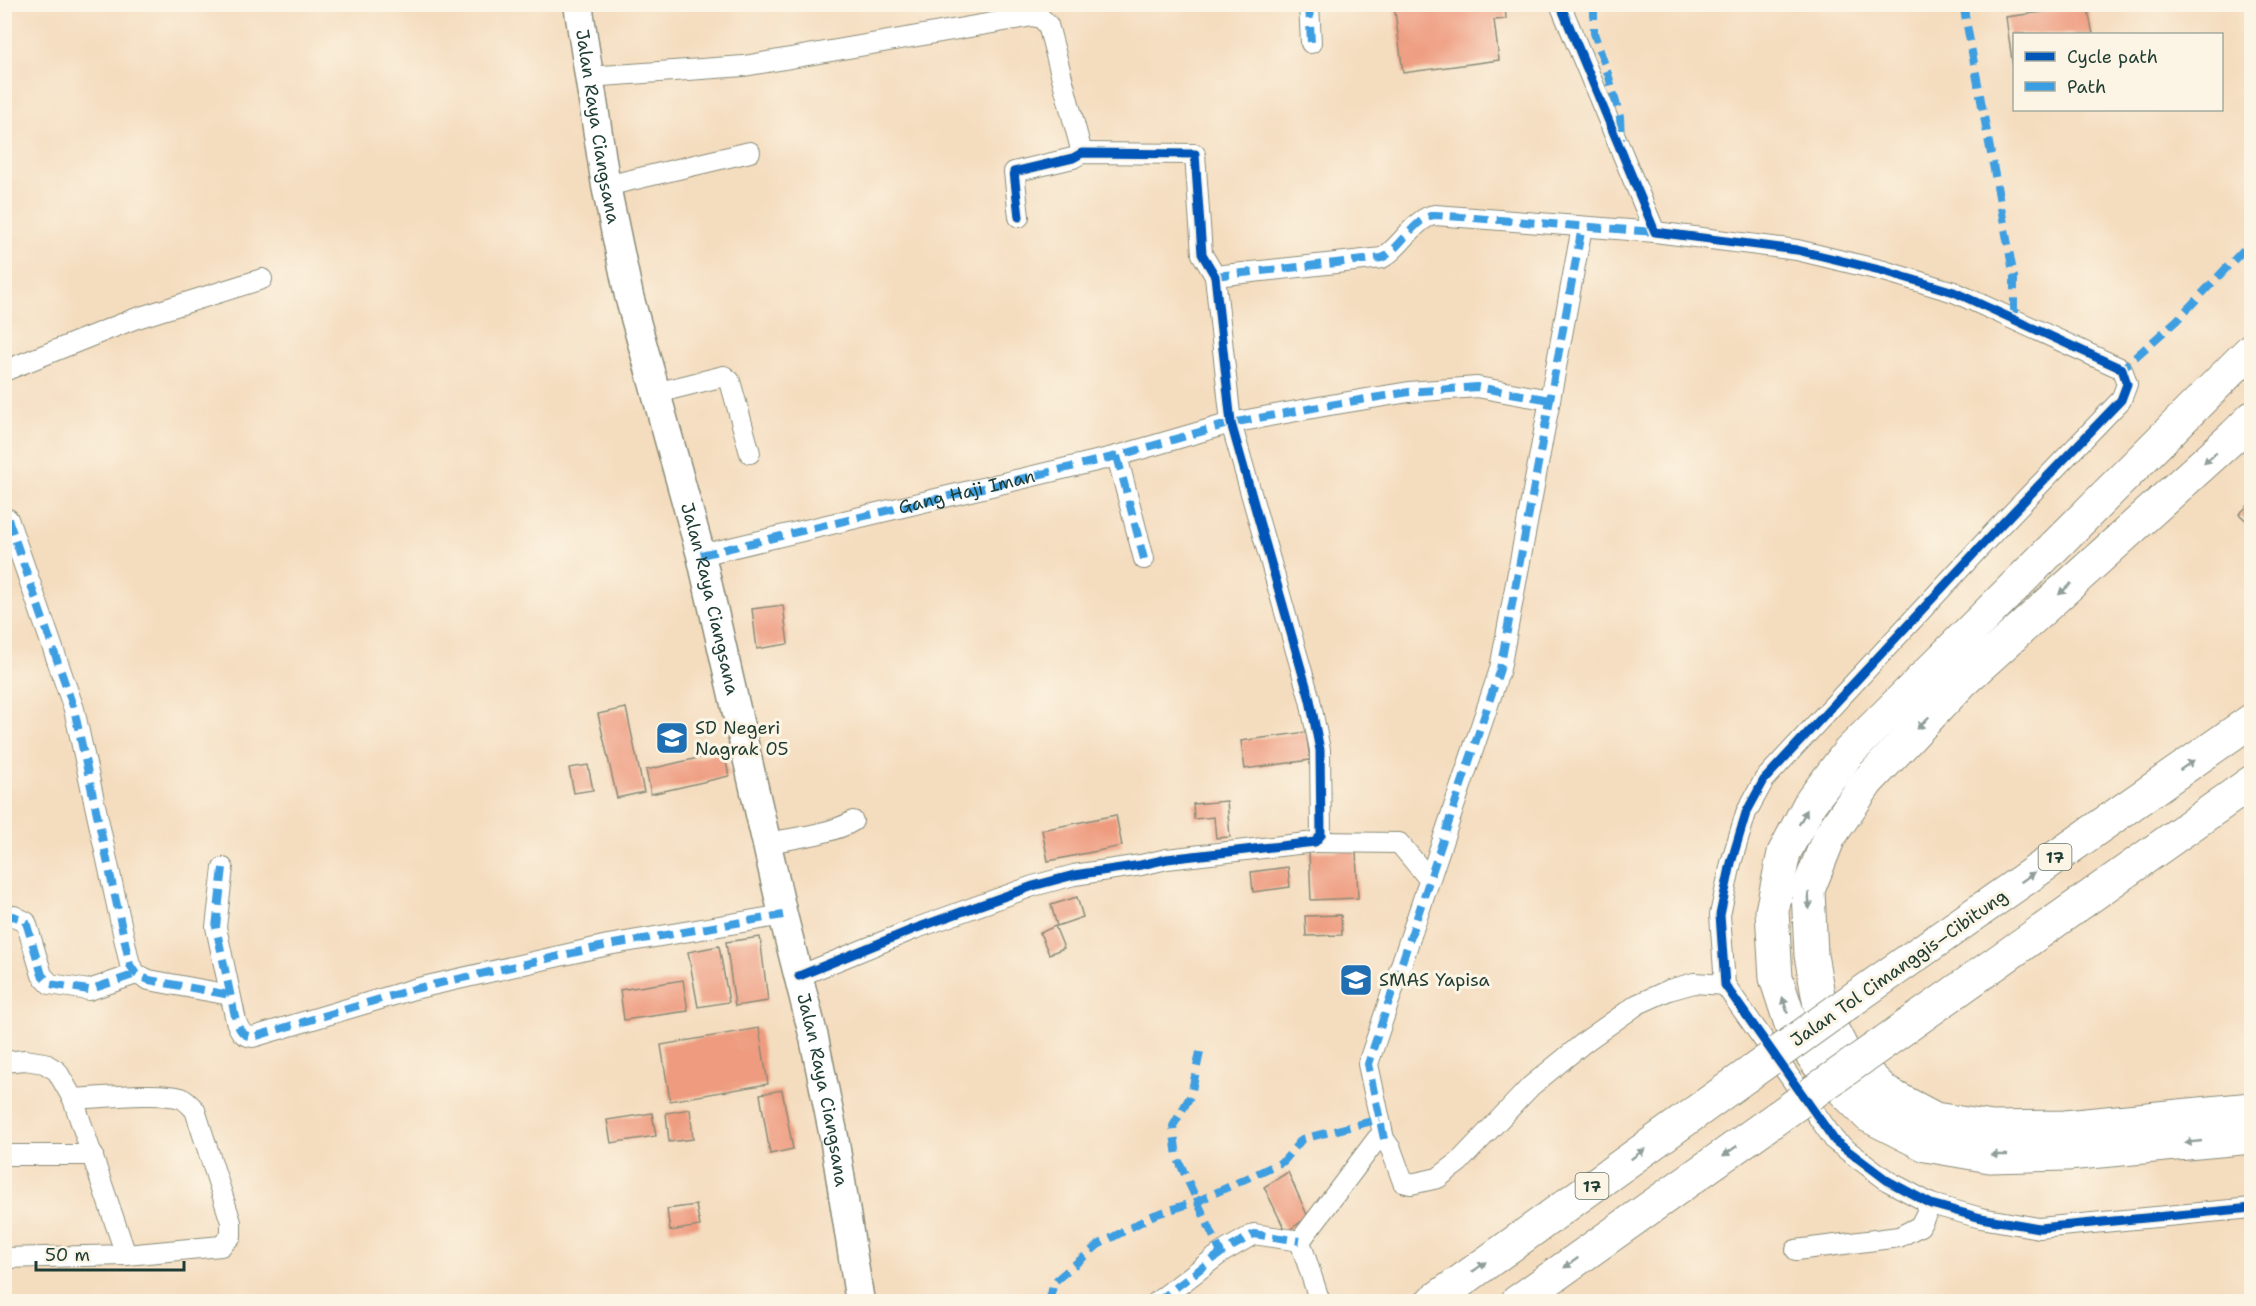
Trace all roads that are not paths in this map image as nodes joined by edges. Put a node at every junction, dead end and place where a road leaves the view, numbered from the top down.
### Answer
1 (578, 4) edge
2 (1309, 4) edge
3 (1560, 4) edge
4 (1311, 43) dead end
5 (588, 77) junction
6 (750, 152) dead end
7 (1082, 153) junction
8 (606, 186) junction
9 (1019, 217) dead end
10 (1582, 227) junction
11 (1655, 232) junction
12 (1215, 276) junction
13 (262, 279) dead end
14 (2252, 349) edge
15 (4, 371) edge
16 (656, 393) junction
17 (1550, 400) junction
18 (2252, 418) edge
19 (1231, 423) junction
20 (750, 453) dead end
21 (1117, 456) junction
22 (8, 519) dead end
23 (701, 555) junction
24 (1144, 559) dead end
25 (2252, 720) edge
26 (2252, 782) edge
27 (2252, 803) edge
28 (853, 821) dead end
29 (1315, 842) junction
30 (767, 843) junction
31 (224, 868) dead end
32 (1429, 879) junction
33 (783, 915) junction
34 (4, 918) edge
35 (136, 974) junction
36 (799, 976) junction
37 (1725, 986) junction
38 (230, 995) junction
39 (1929, 1011) junction
40 (4, 1062) edge
41 (73, 1099) junction
42 (2252, 1109) edge
43 (2252, 1137) edge
44 (1384, 1139) junction
45 (4, 1155) edge
46 (93, 1155) junction
47 (1931, 1204) junction
48 (2252, 1208) edge
49 (2218, 1211) junction
50 (2252, 1223) edge
51 (1300, 1241) junction
52 (1796, 1250) dead end
53 (126, 1255) junction
54 (4, 1258) edge
55 (860, 1302) edge
56 (1157, 1302) edge
57 (1320, 1302) edge
58 (1432, 1302) edge
59 (1517, 1302) edge

1 - 5 main road, Jalan Raya Ciangsana
2 - 4 street
3 - 11 street
5 - 7 street
5 - 8 main road, Jalan Raya Ciangsana
6 - 8 street
7 - 9 street
7 - 12 street
8 - 16 main road, Jalan Raya Ciangsana
10 - 11 street
10 - 12 street
10 - 17 street
11 - 37 street
12 - 19 street
13 - 15 street
43 -> 14 highway
16 - 20 street
16 - 23 main road, Jalan Raya Ciangsana
17 - 19 street, Gang Haji Iman
17 - 32 street
18 -> 42 highway
19 - 21 street, Gang Haji Iman
19 - 29 street
21 - 23 street, Gang Haji Iman
21 - 24 street
22 - 35 street
23 - 30 main road, Jalan Raya Ciangsana
58 -> 25 highway, Jalan Tol Cimanggis–Cibitung / 17, bridge
26 - 39 highway
27 - 39 highway
28 - 30 street
29 - 32 street
29 - 36 street
30 - 33 main road, Jalan Raya Ciangsana
31 - 38 street
32 - 44 street
33 - 36 main road, Jalan Raya Ciangsana
33 - 38 street
34 - 35 street
35 - 38 street
36 - 55 main road, Jalan Raya Ciangsana
37 - 44 street
37 - 47 street
39 -> 59 highway, bridge
40 - 41 street
41 - 46 street
41 - 53 street
44 - 51 street
45 - 46 street
46 - 53 street
47 - 49 street
47 - 52 street
48 - 49 street
49 - 50 street
51 - 56 street
51 - 57 street
53 - 54 street

